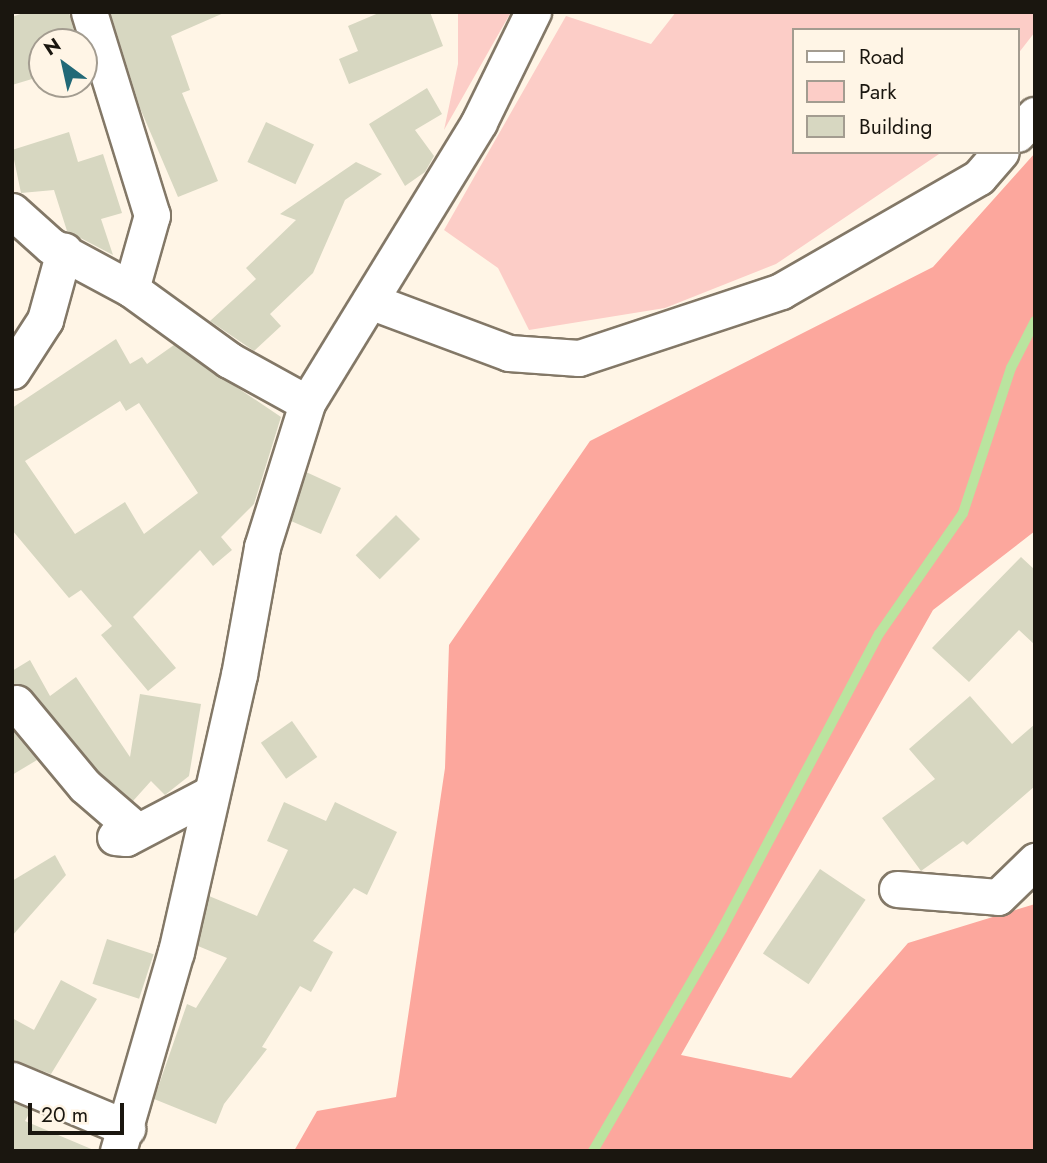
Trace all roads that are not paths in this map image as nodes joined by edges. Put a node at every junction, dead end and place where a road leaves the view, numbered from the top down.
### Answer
1 (89, 12) edge
2 (533, 12) edge
3 (1035, 114) edge
4 (1019, 132) edge
5 (999, 154) edge
6 (12, 211) edge
7 (64, 251) junction
8 (131, 289) junction
9 (370, 301) junction
10 (12, 371) edge
11 (307, 403) junction
12 (16, 703) dead end
13 (208, 795) junction
14 (75, 809) dead end
15 (136, 830) junction
16 (1035, 861) edge
17 (897, 888) dead end
18 (12, 1080) edge
19 (123, 1139) edge

1 - 8 street
2 - 9 street
3 - 4 street
5 - 9 street
6 - 7 street
7 - 8 street
7 - 10 street
8 - 11 street
9 - 11 street
11 - 13 street
12 - 15 street
13 - 15 street
13 - 19 street
14 - 15 street
16 - 17 street
18 - 19 street

